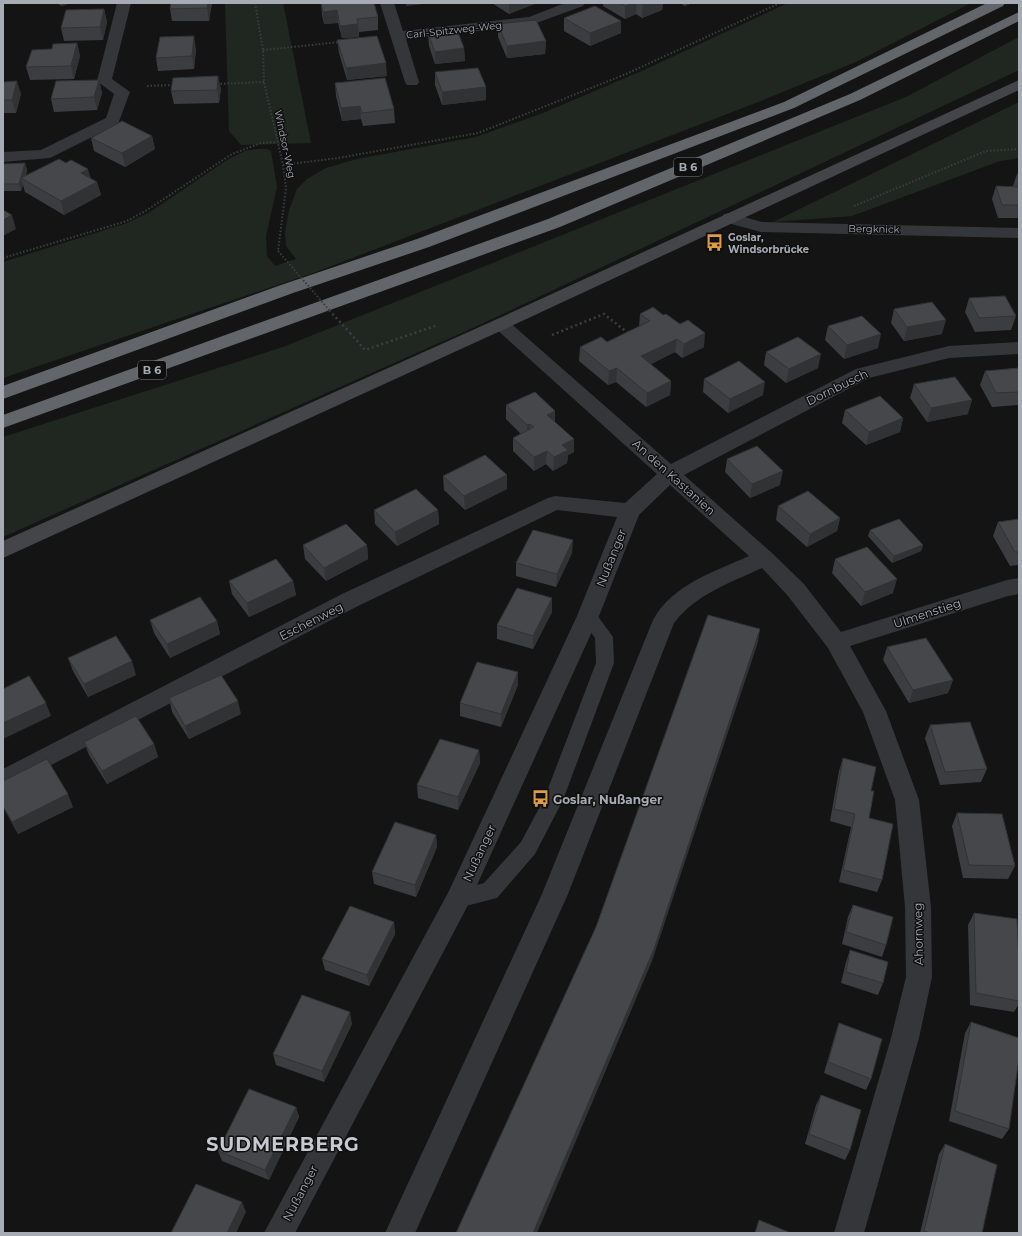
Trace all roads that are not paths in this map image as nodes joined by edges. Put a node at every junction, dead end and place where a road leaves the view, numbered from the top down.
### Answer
1 (124, 3) edge
2 (387, 3) edge
3 (578, 3) edge
4 (998, 3) edge
5 (1019, 16) edge
6 (398, 36) junction
7 (412, 82) dead end
8 (1019, 84) edge
9 (3, 157) edge
10 (730, 218) junction
11 (1019, 233) edge
12 (500, 324) junction
13 (1019, 348) edge
14 (3, 393) edge
15 (3, 422) edge
16 (670, 473) junction
17 (630, 511) junction
18 (3, 550) edge
19 (765, 558) junction
20 (1019, 586) edge
21 (588, 616) junction
22 (836, 642) junction
23 (3, 780) edge
24 (458, 899) junction
25 (279, 1233) edge
26 (400, 1233) edge
27 (849, 1233) edge

1 - 9 street
2 - 6 street, Carl-Spitzweg-Weg
3 - 6 street, Carl-Spitzweg-Weg
4 - 14 highway, B 6
5 - 15 highway, B 6
6 - 7 street, Carl-Spitzweg-Weg
8 - 10 street
10 - 11 street, Bergknick
10 - 12 street
12 - 16 street, An den Kastanien
12 - 18 street
13 - 16 street, Dornbusch
16 - 17 street, Nußanger
16 - 19 street, An den Kastanien
17 - 21 street, Nußanger
17 - 23 street, Eschenweg
19 - 22 street, An den Kastanien
19 - 26 street
20 - 22 street, Ulmenstieg
21 - 24 street, Nußanger
21 - 24 lane
22 - 27 street, Ahornweg
24 - 25 street, Nußanger

